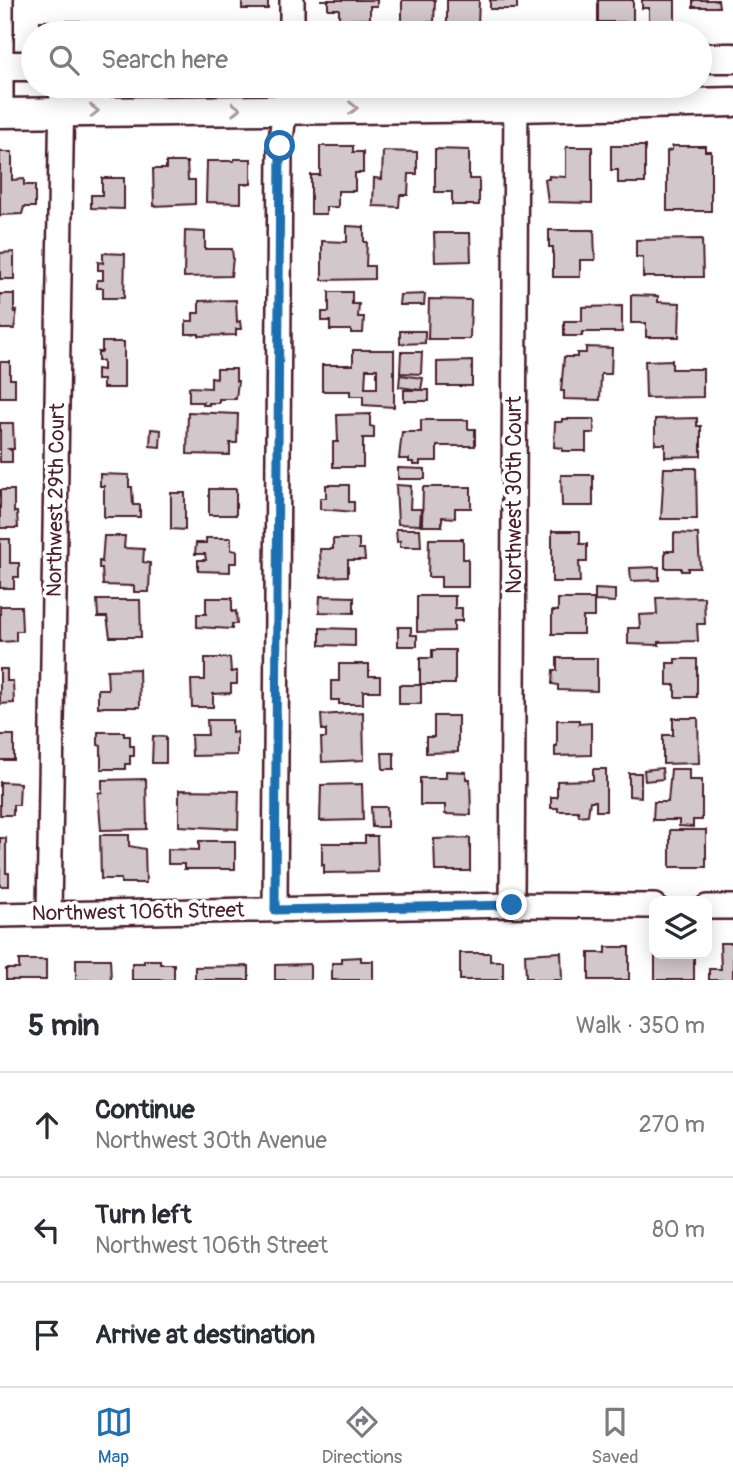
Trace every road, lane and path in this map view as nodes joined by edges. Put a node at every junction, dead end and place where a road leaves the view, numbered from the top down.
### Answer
1 (1, 0) edge
2 (292, 0) edge
3 (292, 21) edge
4 (712, 58) edge
5 (733, 58) edge
6 (1, 66) edge
7 (21, 66) edge
8 (174, 98) edge
9 (286, 98) edge
10 (516, 98) edge
11 (588, 98) edge
12 (62, 99) edge
13 (733, 102) edge
14 (1, 113) edge
15 (512, 905) junction
16 (649, 906) edge
17 (712, 907) edge
18 (733, 907) edge
19 (275, 910) junction
20 (49, 914) junction
21 (0, 915) edge

1 - 6 street
2 - 3 street
4 - 5 main road
6 - 7 main road
6 - 14 street
12 -> 8 main road
9 - 19 street
10 - 15 street, Northwest 30th Court
11 - 13 main road
12 - 14 main road
12 - 20 street, Northwest 29th Court
15 - 16 street, Northwest 106th Street
15 - 19 street, Northwest 106th Street
17 - 18 street
19 - 20 street, Northwest 106th Street
20 - 21 street, Northwest 106th Street

